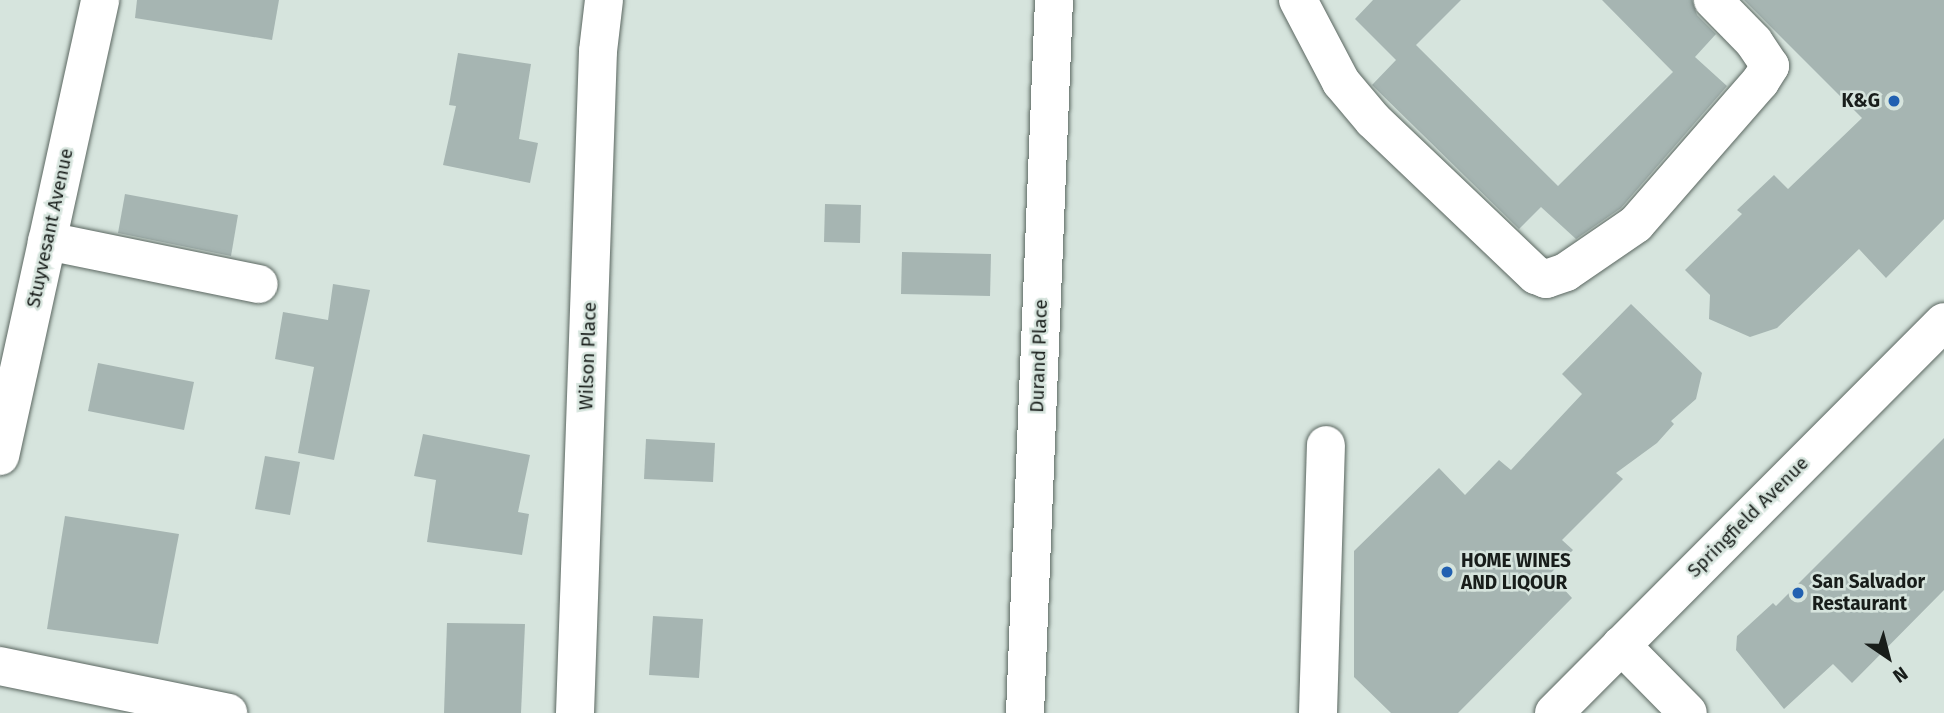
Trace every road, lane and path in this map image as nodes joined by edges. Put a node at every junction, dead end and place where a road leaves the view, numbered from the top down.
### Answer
1 (100, 0) edge
2 (604, 0) edge
3 (1054, 0) edge
4 (1298, 0) edge
5 (1713, 0) edge
6 (47, 241) junction
7 (260, 284) dead end
8 (1944, 322) edge
9 (1326, 444) dead end
10 (0, 456) edge
11 (1621, 645) junction
12 (0, 666) edge
13 (228, 713) edge
14 (575, 713) edge
15 (1025, 713) edge
16 (1318, 713) edge
17 (1554, 713) edge
18 (1688, 713) edge

1 - 6 street, Stuyvesant Avenue
2 - 14 street, Wilson Place
3 - 15 street, Durand Place
4 - 5 street
6 - 7 street
6 - 10 street, Stuyvesant Avenue
8 - 11 street, Springfield Avenue
9 - 16 street
11 - 17 street, Springfield Avenue
11 - 18 street
12 - 13 street

